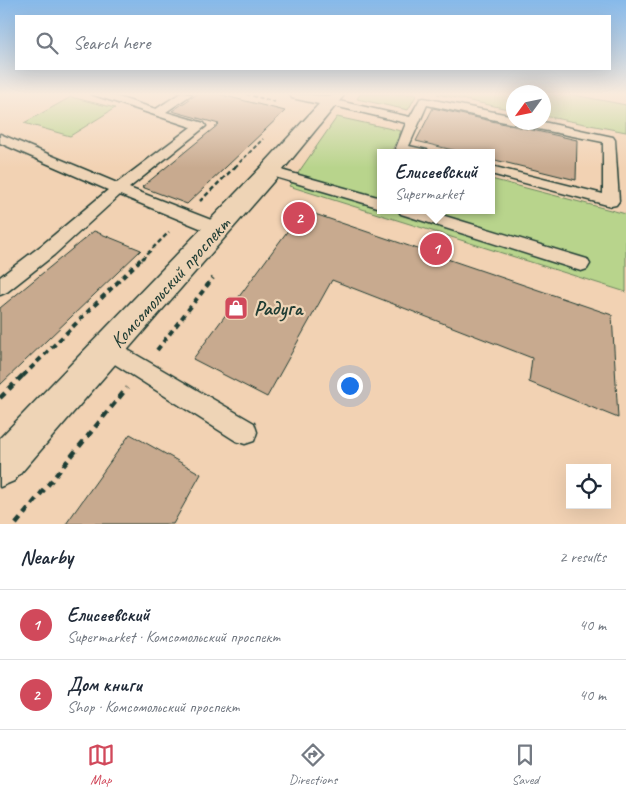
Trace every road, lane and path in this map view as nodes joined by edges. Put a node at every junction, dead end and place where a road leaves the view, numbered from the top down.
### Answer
1 (175, 118) edge
2 (316, 118) edge
3 (404, 118) edge
4 (413, 121) joint
5 (551, 128) edge
6 (268, 134) dead end
7 (0, 138) edge
8 (406, 149) edge
9 (270, 171) junction
10 (495, 171) edge
11 (118, 189) junction
12 (377, 202) edge
13 (419, 214) edge
14 (185, 216) junction
15 (218, 229) junction
16 (581, 264) dead end
17 (219, 270) dead end
18 (0, 287) edge
19 (109, 349) junction
20 (141, 370) junction
21 (0, 398) edge
22 (244, 432) dead end
23 (0, 467) edge
24 (16, 524) edge

1 - 11 lane
2 - 9 street, Комсомольский проспект
3 - 4 lane
4 - 8 lane
5 - 10 lane
6 - 14 path
7 - 11 lane
9 - 12 lane
9 - 15 street, Комсомольский проспект
11 - 14 lane
11 - 18 lane
13 - 16 lane
14 - 15 lane
14 - 21 path
15 - 19 street, Комсомольский проспект
17 - 20 path
19 - 20 lane
19 - 23 street, Комсомольский проспект
20 - 22 lane
20 - 24 path

